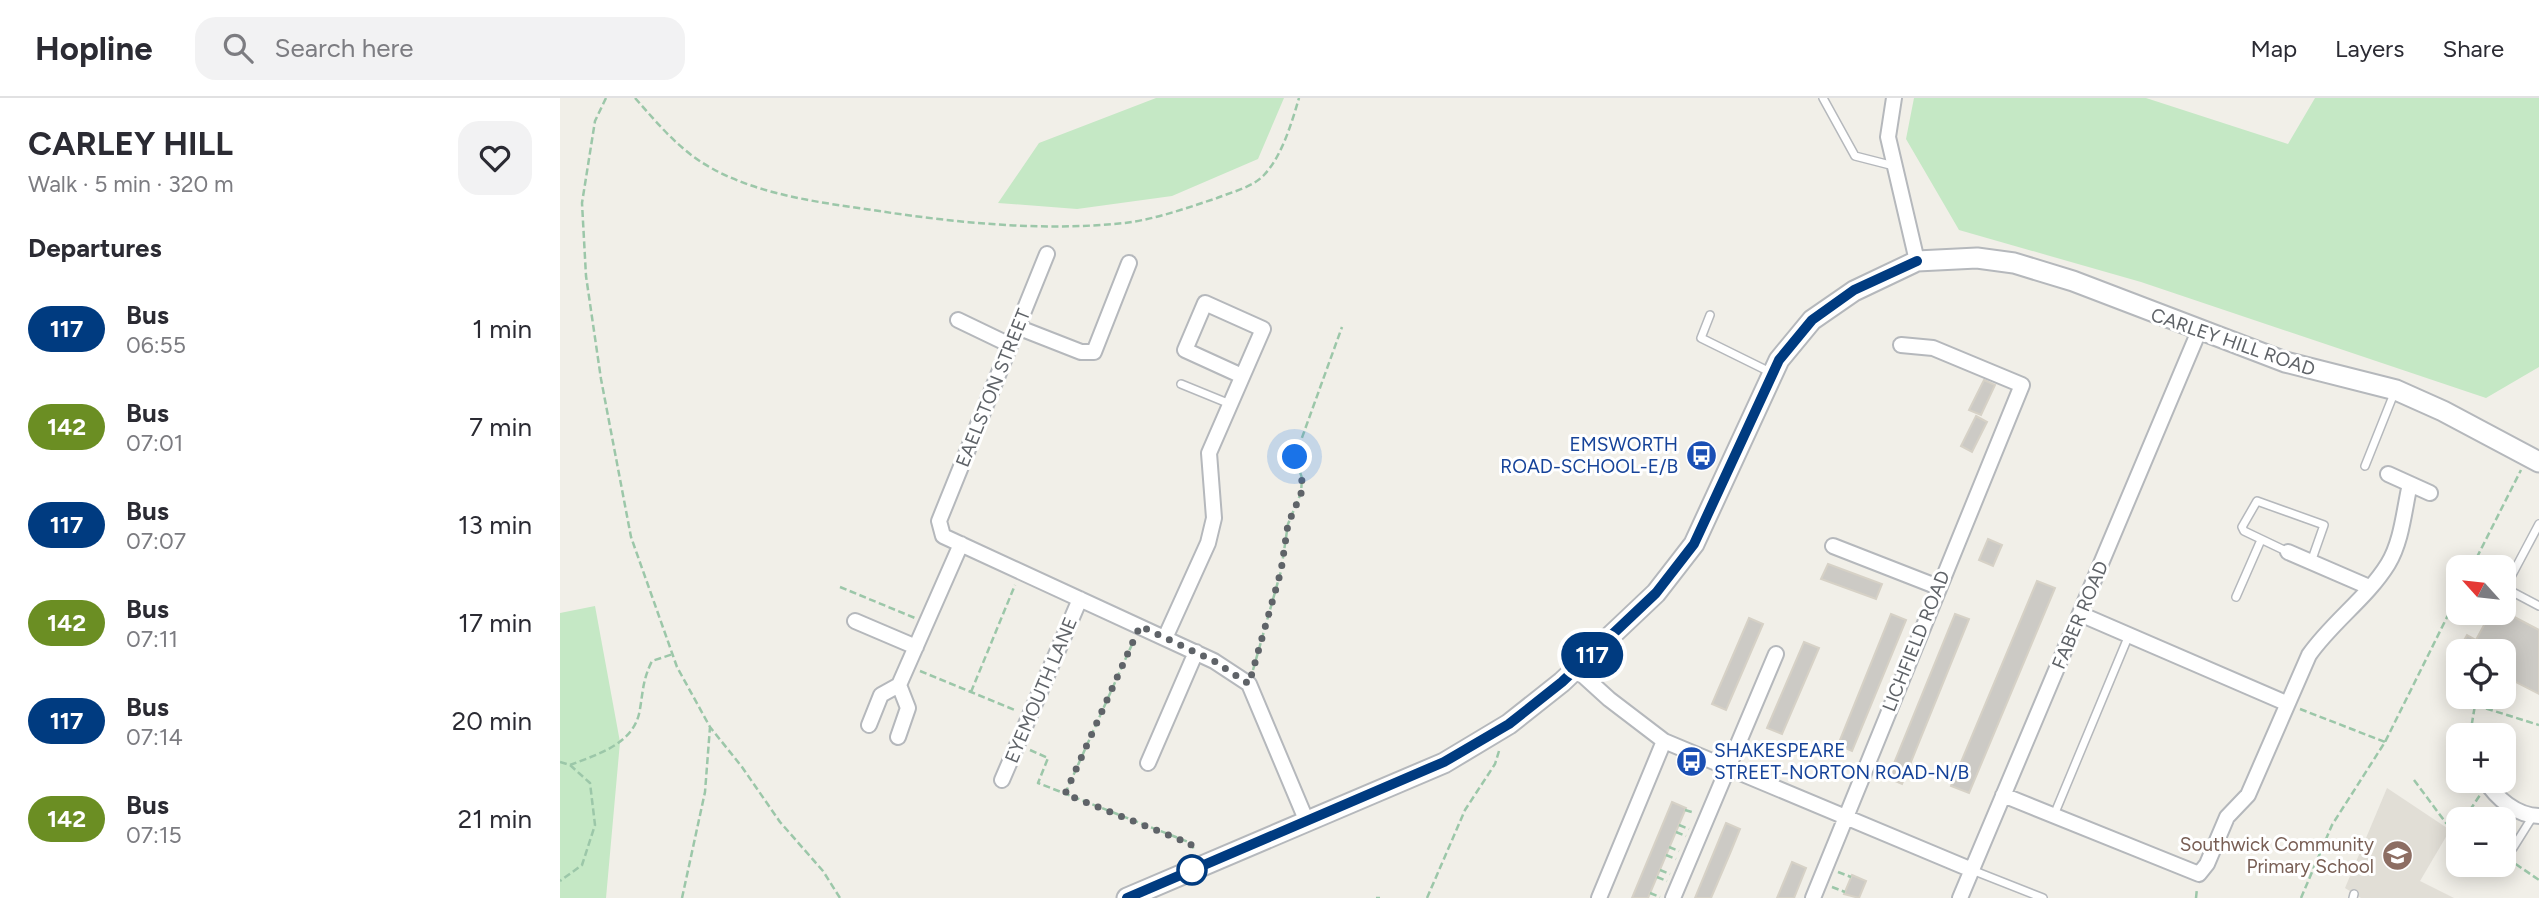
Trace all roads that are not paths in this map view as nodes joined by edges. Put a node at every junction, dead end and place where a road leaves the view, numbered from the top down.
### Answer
1 (1823, 98) edge
2 (1894, 98) edge
3 (1895, 166) junction
4 (1046, 254) dead end
5 (1917, 261) junction
6 (1129, 263) dead end
7 (1710, 315) dead end
8 (958, 320) dead end
9 (1017, 327) junction
10 (2199, 331) junction
11 (1010, 345) junction
12 (1901, 345) dead end
13 (1773, 373) junction
14 (1242, 376) junction
15 (1181, 384) dead end
16 (2396, 390) junction
17 (1230, 404) junction
18 (2534, 459) edge
19 (2365, 466) dead end
20 (2388, 474) dead end
21 (2410, 484) junction
22 (2430, 493) dead end
23 (939, 521) joint
24 (2539, 524) edge
25 (2261, 540) junction
26 (961, 544) junction
27 (1833, 545) dead end
28 (2288, 552) joint
29 (2311, 562) junction
30 (1938, 587) junction
31 (2368, 587) junction
32 (2236, 597) dead end
33 (1080, 599) junction
34 (2539, 606) edge
35 (2080, 614) junction
36 (855, 621) dead end
37 (2130, 634) junction
38 (1165, 638) junction
39 (916, 647) junction
40 (1196, 653) junction
41 (1776, 654) dead end
42 (1576, 669) junction
43 (899, 685) junction
44 (2286, 704) junction
45 (869, 725) dead end
46 (898, 737) dead end
47 (1664, 741) junction
48 (1148, 763) dead end
49 (1728, 768) junction
50 (1002, 780) dead end
51 (2492, 793) edge
52 (2003, 795) junction
53 (2054, 816) junction
54 (2536, 816) edge
55 (1846, 817) junction
56 (1307, 822) junction
57 (2516, 844) edge
58 (1972, 870) junction
59 (1127, 898) edge
60 (1599, 898) edge
61 (1673, 898) edge
62 (1813, 898) edge
63 (1960, 898) edge
64 (2043, 898) edge

1 - 3 lane
2 - 3 street
3 - 5 street
4 - 9 street, EAELSTON STREET
5 - 10 street, CARLEY HILL ROAD
5 - 13 street
6 - 9 street
7 - 13 lane
8 - 11 street
9 - 11 street, EAELSTON STREET
10 - 16 street, CARLEY HILL ROAD
10 - 35 street, FABER ROAD
11 - 23 street, EAELSTON STREET
12 - 30 street, LICHFIELD ROAD
13 - 42 street
14 - 14 street
14 - 17 street
15 - 17 lane
16 - 18 street, CARLEY HILL ROAD
16 - 19 lane
17 - 38 street
20 - 21 street
21 - 22 street
21 - 31 street
23 - 26 street, EYEMOUTH LANE
24 - 34 lane
25 - 28 lane
25 - 29 lane
25 - 32 lane
26 - 33 street, EYEMOUTH LANE
26 - 39 street
27 - 30 street
28 - 29 street
29 - 31 street
30 - 55 street, LICHFIELD ROAD
31 - 44 street
33 - 38 street, EYEMOUTH LANE
33 - 50 street, EYEMOUTH LANE
35 - 37 street
35 - 52 street, FABER ROAD
36 - 39 street
37 - 44 street
37 - 53 lane
38 - 40 street, EYEMOUTH LANE
39 - 43 street
40 - 48 street
40 - 56 street, EYEMOUTH LANE
41 - 49 street
42 - 47 street
42 - 56 street
43 - 45 street
43 - 46 street
44 - 53 street
47 - 49 street
47 - 60 street
49 - 55 street
49 - 61 street
51 - 54 street
52 - 53 street
52 - 58 street, FABER ROAD
54 - 57 lane
55 - 58 street
55 - 62 street, LICHFIELD ROAD
56 - 59 street
58 - 63 street, FABER ROAD
58 - 64 lane

